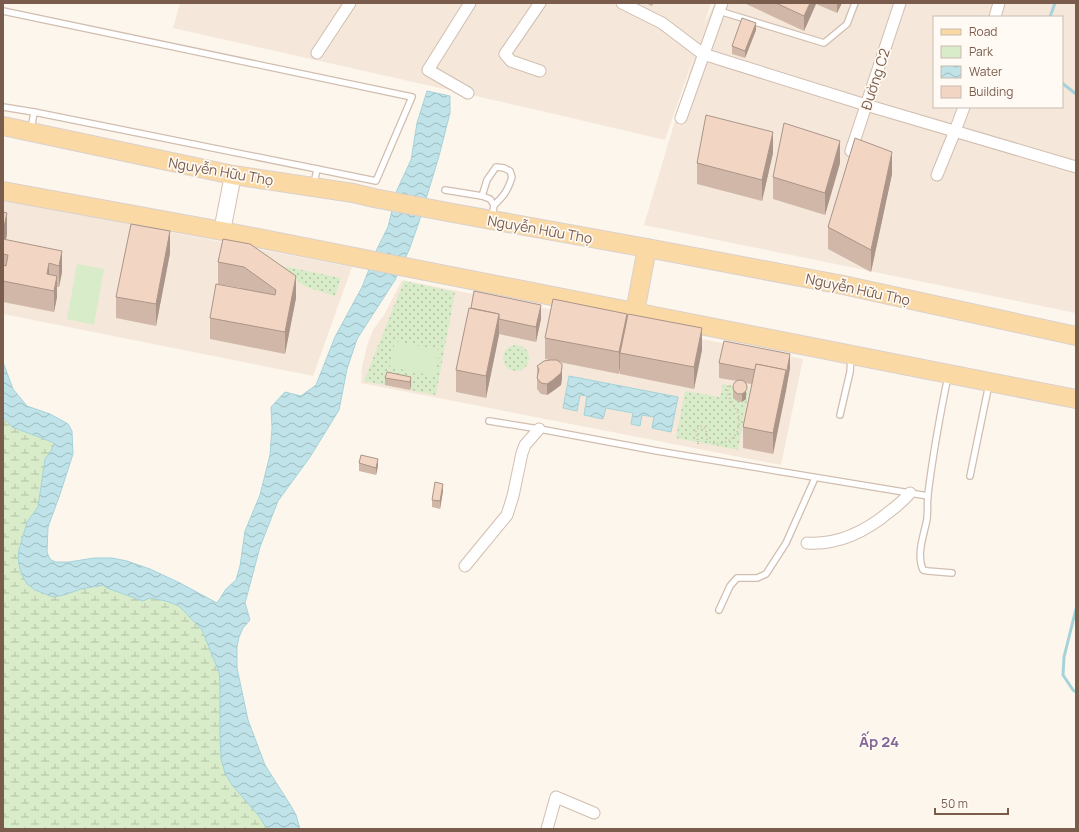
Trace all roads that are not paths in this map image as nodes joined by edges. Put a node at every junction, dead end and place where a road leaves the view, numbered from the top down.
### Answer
1 (350, 3) edge
2 (470, 3) edge
3 (540, 3) edge
4 (622, 3) edge
5 (855, 3) edge
6 (900, 3) edge
7 (999, 3) edge
8 (720, 7) edge
9 (3, 11) edge
10 (995, 16) edge
11 (317, 53) dead end
12 (703, 54) junction
13 (540, 71) dead end
14 (468, 93) dead end
15 (866, 105) junction
16 (3, 107) edge
17 (964, 108) edge
18 (34, 112) junction
19 (681, 118) dead end
20 (3, 126) edge
21 (955, 131) junction
22 (30, 132) junction
23 (850, 156) edge
24 (1076, 167) edge
25 (317, 169) junction
26 (233, 175) junction
27 (937, 175) dead end
28 (314, 186) junction
29 (445, 190) dead end
30 (3, 191) edge
31 (482, 196) junction
32 (493, 213) junction
33 (222, 231) junction
34 (647, 248) junction
35 (635, 312) junction
36 (1076, 336) edge
37 (852, 356) junction
38 (948, 374) junction
39 (989, 382) junction
40 (1076, 399) edge
41 (840, 415) dead end
42 (489, 421) dead end
43 (539, 429) junction
44 (970, 476) dead end
45 (815, 478) junction
46 (910, 493) junction
47 (928, 496) junction
48 (807, 543) dead end
49 (465, 566) dead end
50 (952, 573) dead end
51 (719, 610) dead end
52 (594, 813) dead end
53 (547, 829) edge

1 - 11 street
2 - 14 street
3 - 13 street
4 - 12 street
5 - 8 lane
6 - 15 street, Đường C2
7 - 10 street
8 - 12 street
9 - 25 lane
12 - 15 street
12 - 19 street
15 - 21 street
15 - 23 street, Đường C2
16 - 18 lane
17 - 21 street
18 - 22 lane
18 - 25 lane
20 - 22 main road, Nguyễn Hữu Thọ
21 - 24 street
21 - 27 street
22 - 26 main road, Nguyễn Hữu Thọ
25 - 28 lane
26 - 28 main road, Nguyễn Hữu Thọ
26 - 33 main road
28 - 32 main road, Nguyễn Hữu Thọ
29 - 31 lane
30 - 33 main road
31 - 32 lane
31 - 32 lane
32 - 34 main road, Nguyễn Hữu Thọ
33 - 35 main road
34 - 35 main road
34 - 36 main road, Nguyễn Hữu Thọ
35 - 37 main road
37 - 38 main road
37 - 41 lane
38 - 39 main road
38 - 47 lane
39 - 40 main road
39 - 44 lane
42 - 43 lane
43 - 45 lane
43 - 49 street
45 - 46 lane
45 - 51 lane
46 - 47 lane
46 - 48 street
47 - 50 lane
52 - 53 street

